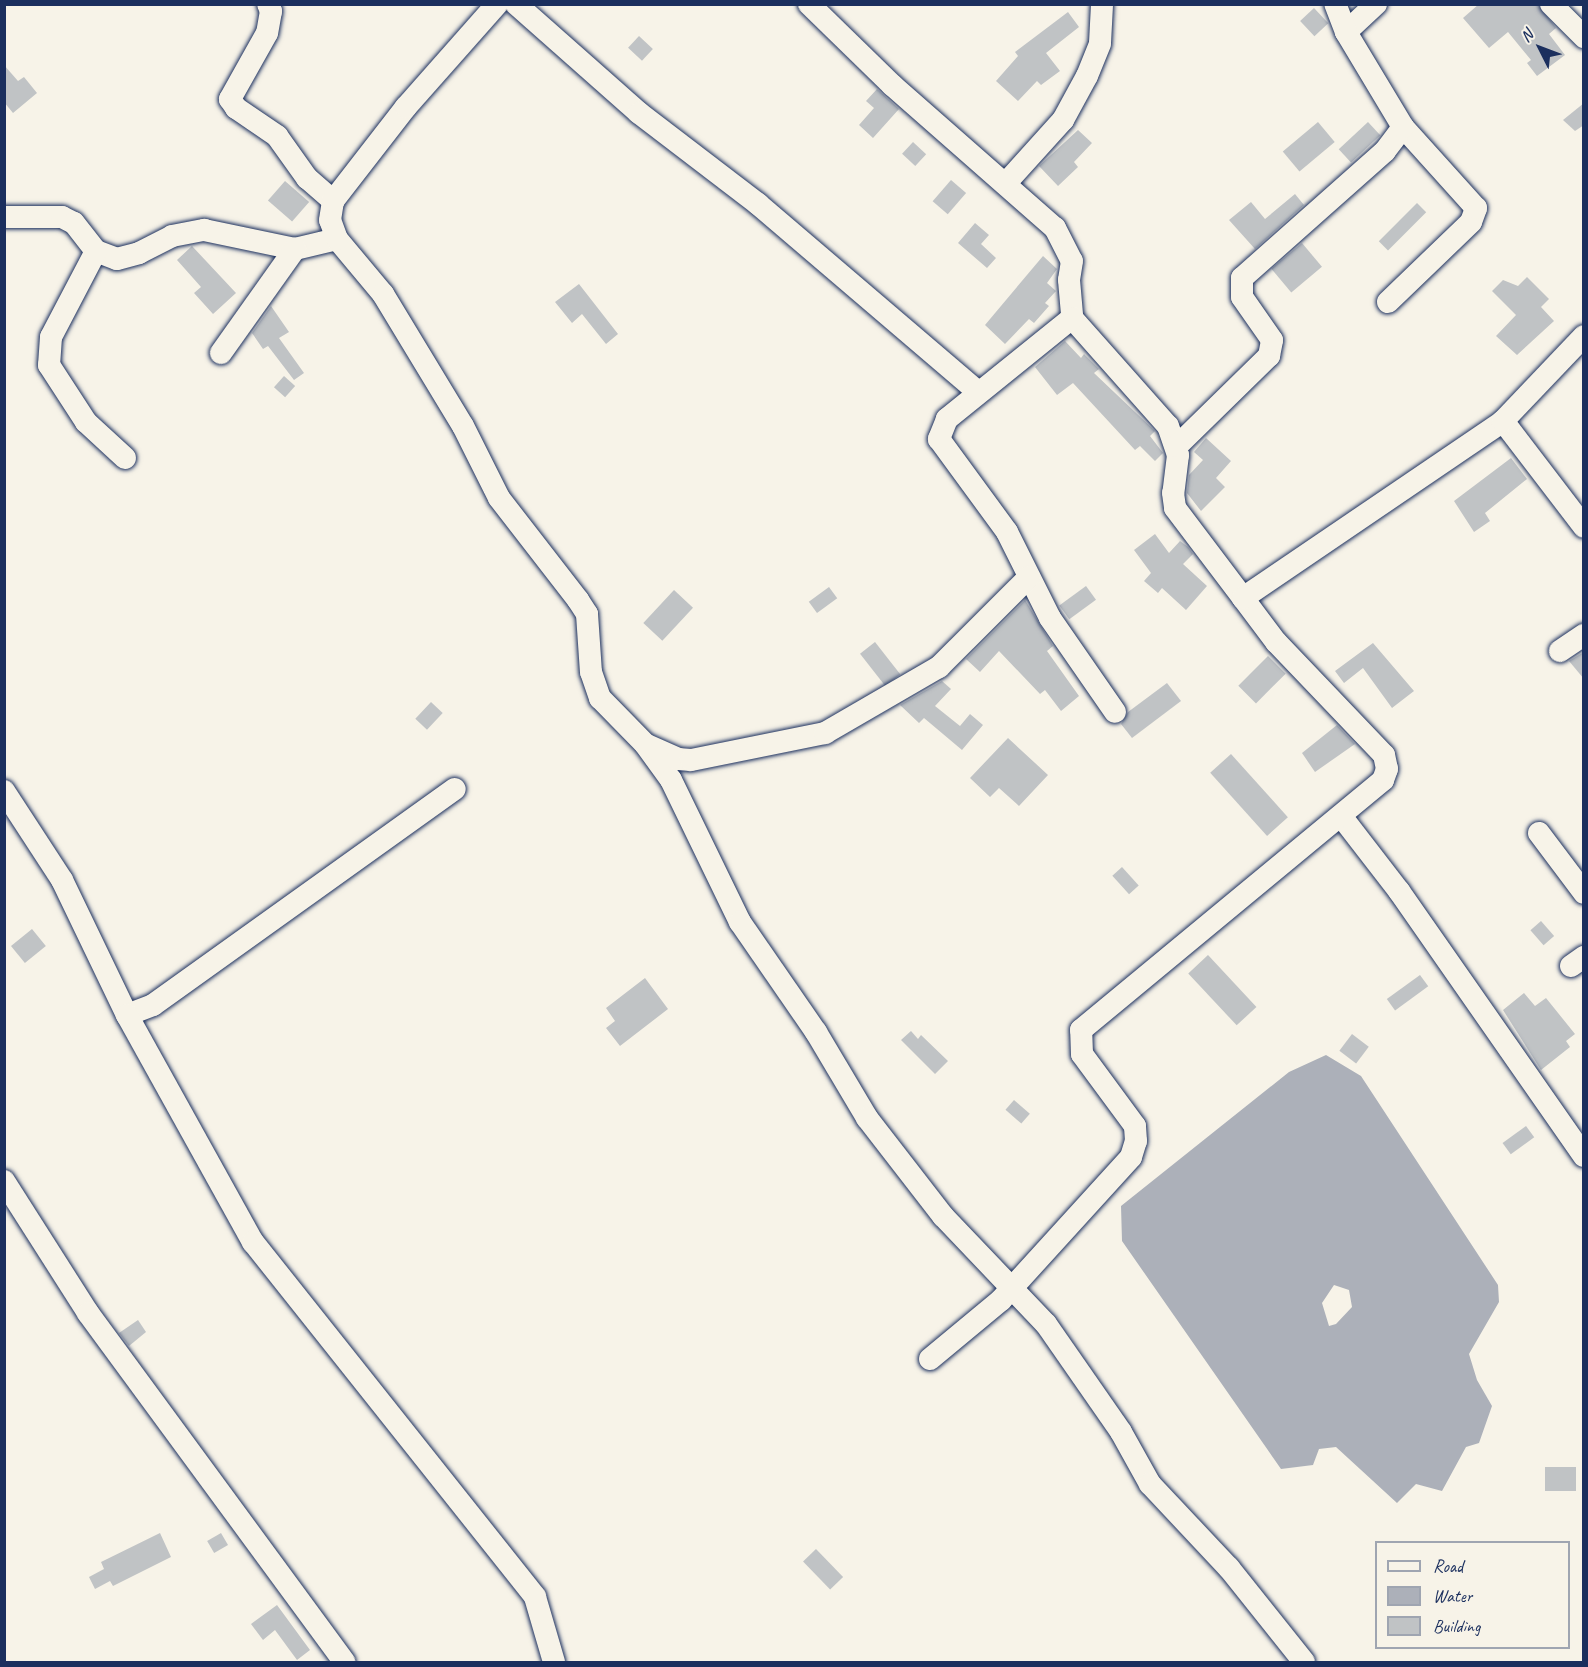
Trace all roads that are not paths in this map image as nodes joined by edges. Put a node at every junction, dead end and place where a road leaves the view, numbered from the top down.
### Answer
1 (268, 4) edge
2 (497, 4) edge
3 (516, 4) edge
4 (808, 4) edge
5 (1102, 4) edge
6 (1335, 4) edge
7 (1376, 4) edge
8 (1551, 4) edge
9 (1580, 27) edge
10 (1347, 32) junction
11 (1404, 127) junction
12 (1006, 183) junction
13 (333, 201) junction
14 (4, 217) edge
15 (337, 239) junction
16 (295, 249) junction
17 (96, 250) junction
18 (1388, 302) dead end
19 (1072, 318) junction
20 (1584, 336) edge
21 (221, 353) dead end
22 (978, 392) junction
23 (1503, 421) junction
24 (1177, 446) junction
25 (125, 458) dead end
26 (1584, 527) edge
27 (1029, 577) junction
28 (1243, 598) junction
29 (1584, 635) edge
30 (1560, 651) dead end
31 (1115, 712) dead end
32 (645, 744) junction
33 (455, 789) dead end
34 (4, 791) edge
35 (1341, 816) junction
36 (1539, 833) dead end
37 (1584, 893) edge
38 (127, 1015) junction
39 (1584, 1156) edge
40 (4, 1181) edge
41 (1010, 1289) junction
42 (930, 1359) dead end
43 (344, 1662) edge
44 (554, 1662) edge
45 (1304, 1662) edge

1 - 13 street
2 - 13 street
3 - 22 street
4 - 12 street
5 - 12 street
6 - 10 street
7 - 10 street
8 - 9 street
10 - 11 street
11 - 18 street
11 - 24 street
12 - 19 street
13 - 15 street
14 - 17 street
15 - 16 street
15 - 32 street
16 - 17 street
16 - 21 street
17 - 25 street
19 - 22 street
19 - 24 street
20 - 23 street
22 - 27 street
23 - 26 street
23 - 28 street
24 - 28 street
27 - 31 street
27 - 32 street
28 - 35 street
29 - 30 street
32 - 41 street
33 - 38 street
34 - 38 street
35 - 39 street
35 - 41 street
36 - 37 street
38 - 44 street
40 - 43 street
41 - 42 street
41 - 45 street

